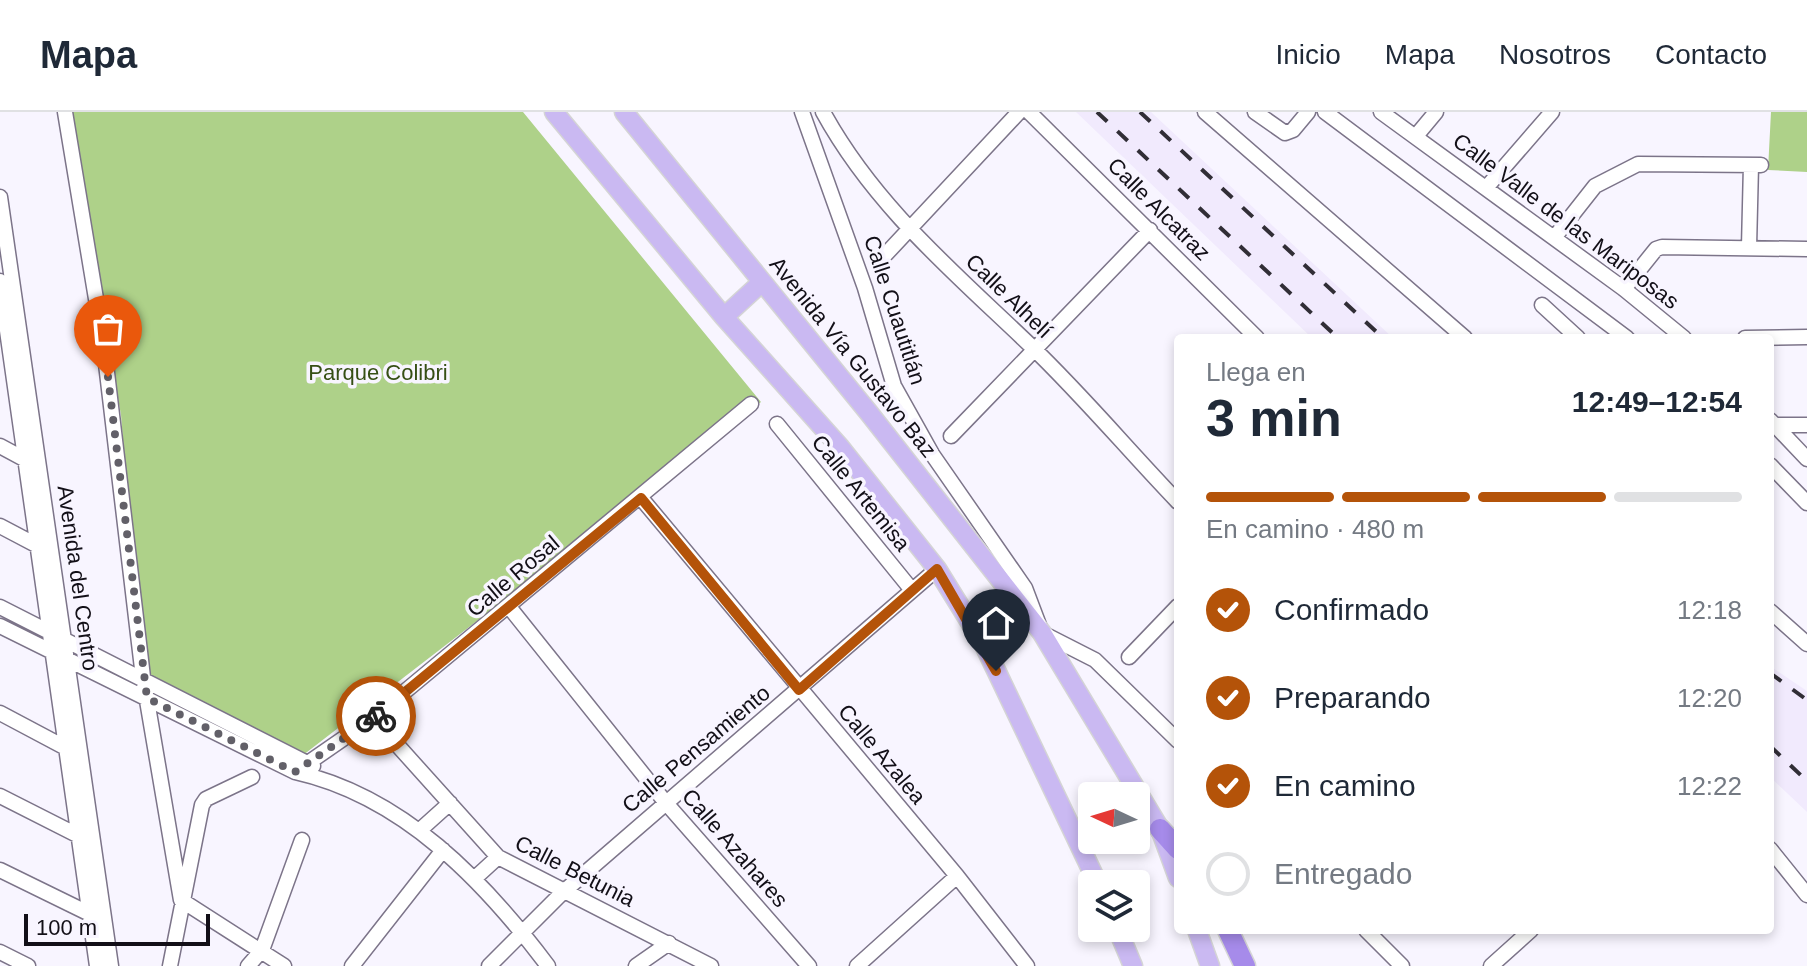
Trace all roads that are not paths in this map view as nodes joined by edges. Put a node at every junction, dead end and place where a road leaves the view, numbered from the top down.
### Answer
1 (65, 112) edge
2 (554, 112) edge
3 (624, 112) edge
4 (802, 112) edge
5 (823, 112) edge
6 (1019, 112) edge
7 (1029, 112) edge
8 (1205, 112) edge
9 (1255, 112) edge
10 (1308, 112) edge
11 (1325, 112) edge
12 (1381, 112) edge
13 (1436, 112) edge
14 (1552, 112) edge
15 (1416, 136) junction
16 (1486, 188) junction
17 (1, 200) edge
18 (907, 229) junction
19 (1150, 230) junction
20 (1554, 238) junction
21 (1749, 247) junction
22 (1807, 249) edge
23 (886, 254) dead end
24 (0, 281) edge
25 (761, 283) junction
26 (1624, 289) junction
27 (1542, 305) dead end
28 (724, 317) junction
29 (1253, 334) edge
30 (1460, 334) edge
31 (1574, 334) edge
32 (1621, 334) edge
33 (1679, 334) edge
34 (1807, 337) edge
35 (1774, 338) edge
36 (1035, 350) junction
37 (6, 357) edge
38 (751, 404) dead end
39 (1774, 422) edge
40 (777, 424) dead end
41 (1774, 424) edge
42 (1807, 425) edge
43 (951, 436) dead end
44 (0, 446) edge
45 (1807, 459) edge
46 (26, 460) junction
47 (1774, 469) edge
48 (641, 498) junction
49 (1174, 498) edge
50 (1807, 503) edge
51 (0, 526) edge
52 (38, 546) junction
53 (937, 569) junction
54 (911, 589) junction
55 (0, 607) edge
56 (510, 608) junction
57 (1174, 610) edge
58 (1774, 614) edge
59 (0, 626) edge
60 (1042, 633) junction
61 (1804, 635) edge
62 (58, 636) junction
63 (1129, 657) dead end
64 (62, 658) junction
65 (143, 677) junction
66 (799, 690) junction
67 (147, 698) junction
68 (0, 713) edge
69 (373, 718) junction
70 (1174, 737) edge
71 (66, 748) junction
72 (309, 761) junction
73 (295, 772) junction
74 (252, 777) dead end
75 (324, 779) junction
76 (0, 796) edge
77 (450, 803) junction
78 (666, 803) junction
79 (1160, 829) junction
80 (420, 830) junction
81 (77, 835) junction
82 (302, 840) dead end
83 (1174, 845) edge
84 (443, 850) junction
85 (1774, 854) edge
86 (498, 857) junction
87 (1174, 867) edge
88 (0, 870) edge
89 (1091, 870) edge
90 (957, 876) junction
91 (475, 878) junction
92 (562, 893) junction
93 (1807, 895) edge
94 (181, 900) junction
95 (90, 914) junction
96 (522, 931) junction
97 (1198, 934) edge
98 (1230, 934) edge
99 (1370, 934) edge
100 (1527, 934) edge
101 (1123, 942) edge
102 (669, 943) junction
103 (262, 950) junction
104 (0, 952) edge
105 (28, 966) edge
106 (97, 966) edge
107 (111, 966) edge
108 (170, 966) edge
109 (248, 966) edge
110 (284, 966) edge
111 (352, 966) edge
112 (489, 966) edge
113 (548, 966) edge
114 (636, 966) edge
115 (711, 966) edge
116 (809, 966) edge
117 (857, 966) edge
118 (1027, 966) edge
119 (1133, 966) edge
120 (1210, 966) edge
121 (1245, 966) edge
122 (1402, 966) edge
123 (1491, 966) edge

1 - 65 street
2 - 28 main road
3 - 25 main road, Avenida Vía Gustavo Baz
4 - 60 street, Calle Cuautitlán
5 - 18 street, Calle Alhelí
6 - 18 street
7 - 19 street, Calle Alcatraz
8 - 30 street
9 - 10 street
11 - 32 street
12 - 15 street, Calle Valle de las Mariposas
13 - 15 street
14 - 16 street
15 - 16 street, Calle Valle de las Mariposas
16 - 20 street, Calle Valle de las Mariposas
17 - 62 street, Avenida del Centro
18 - 23 street
18 - 36 street, Calle Alhelí
19 - 29 street, Calle Alcatraz
19 - 36 street
20 - 21 street
20 - 26 street, Calle Valle de las Mariposas
21 - 22 street
21 - 26 street
24 - 37 street, Avenida del Centro
25 - 28 main road
25 - 60 main road, Avenida Vía Gustavo Baz
26 - 33 street, Calle Valle de las Mariposas
27 - 31 street
28 - 53 main road
34 - 35 street
36 - 43 street
36 - 49 street, Calle Alhelí
37 - 46 street, Avenida del Centro
38 - 48 street, Calle Rosal
39 - 42 street
40 - 54 street, Calle Artemisa
41 - 45 street
44 - 46 street
46 - 52 street, Avenida del Centro
47 - 50 street
48 - 56 street, Calle Rosal
48 - 66 street, Calle Azalea
51 - 52 street
52 - 62 street, Avenida del Centro
53 - 54 street, Calle Pensamiento
53 - 89 main road
54 - 66 street, Calle Pensamiento
55 - 62 street
56 - 69 street, Calle Rosal
56 - 78 street, Calle Azahares
57 - 63 street
58 - 61 street
59 - 64 street
60 - 70 street
60 - 79 main road, Avenida Vía Gustavo Baz
62 - 64 street, Avenida del Centro
62 - 65 street
64 - 67 street
64 - 71 street, Avenida del Centro
64 - 107 street, Avenida del Centro
65 - 67 street
65 - 72 street
66 - 78 street, Calle Pensamiento
66 - 90 street, Calle Azalea
67 - 73 street
67 - 94 street
68 - 71 street
69 - 72 street, Calle Rosal
69 - 77 street, Calle Betunia
71 - 81 street, Avenida del Centro
72 - 73 street, Calle Rosal
72 - 75 street
73 - 75 street
74 - 94 street
75 - 80 street
76 - 81 street
77 - 80 street
77 - 86 street, Calle Betunia
78 - 92 street, Calle Pensamiento
78 - 116 street, Calle Azahares
79 - 83 highway
79 - 87 main road, Avenida Vía Gustavo Baz
80 - 84 street
81 - 95 street, Avenida del Centro
82 - 103 street
84 - 91 street
84 - 111 street
85 - 93 street
86 - 91 street
86 - 92 street, Calle Betunia
88 - 95 street
90 - 117 street
90 - 118 street, Calle Azalea
91 - 96 street
92 - 96 street, Calle Pensamiento
92 - 102 street, Calle Betunia
94 - 103 street
94 - 108 street
95 - 106 street, Avenida del Centro
96 - 112 street, Calle Pensamiento
96 - 113 street
97 - 120 main road
98 - 121 highway
99 - 122 street
100 - 123 street
101 - 119 main road
102 - 114 street
102 - 115 street, Calle Betunia
103 - 109 street
103 - 110 street
104 - 105 street

